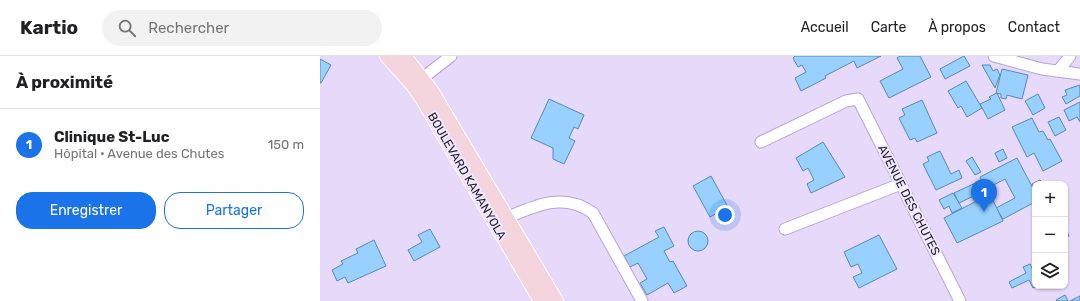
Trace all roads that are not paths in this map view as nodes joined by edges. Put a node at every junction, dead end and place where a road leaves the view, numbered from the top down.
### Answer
1 (387, 56) edge
2 (404, 56) edge
3 (451, 56) edge
4 (994, 56) edge
5 (1070, 56) edge
6 (1058, 71) junction
7 (1080, 74) edge
8 (418, 82) junction
9 (761, 142) dead end
10 (901, 184) junction
11 (501, 221) junction
12 (785, 229) dead end
13 (541, 301) edge
14 (556, 301) edge
15 (642, 301) edge
16 (960, 301) edge

1 - 8 main road, BOULEVARD KAMANYOLA
2 - 8 main road, BOULEVARD KAMANYOLA
3 - 8 street
4 - 6 street
5 - 6 street
6 - 7 street
8 - 11 main road, BOULEVARD KAMANYOLA
9 - 10 street, AVENUE DES CHUTES
10 - 12 street
10 - 16 street, AVENUE DES CHUTES
11 - 13 main road, BOULEVARD KAMANYOLA
11 - 14 main road, BOULEVARD KAMANYOLA
11 - 15 street

